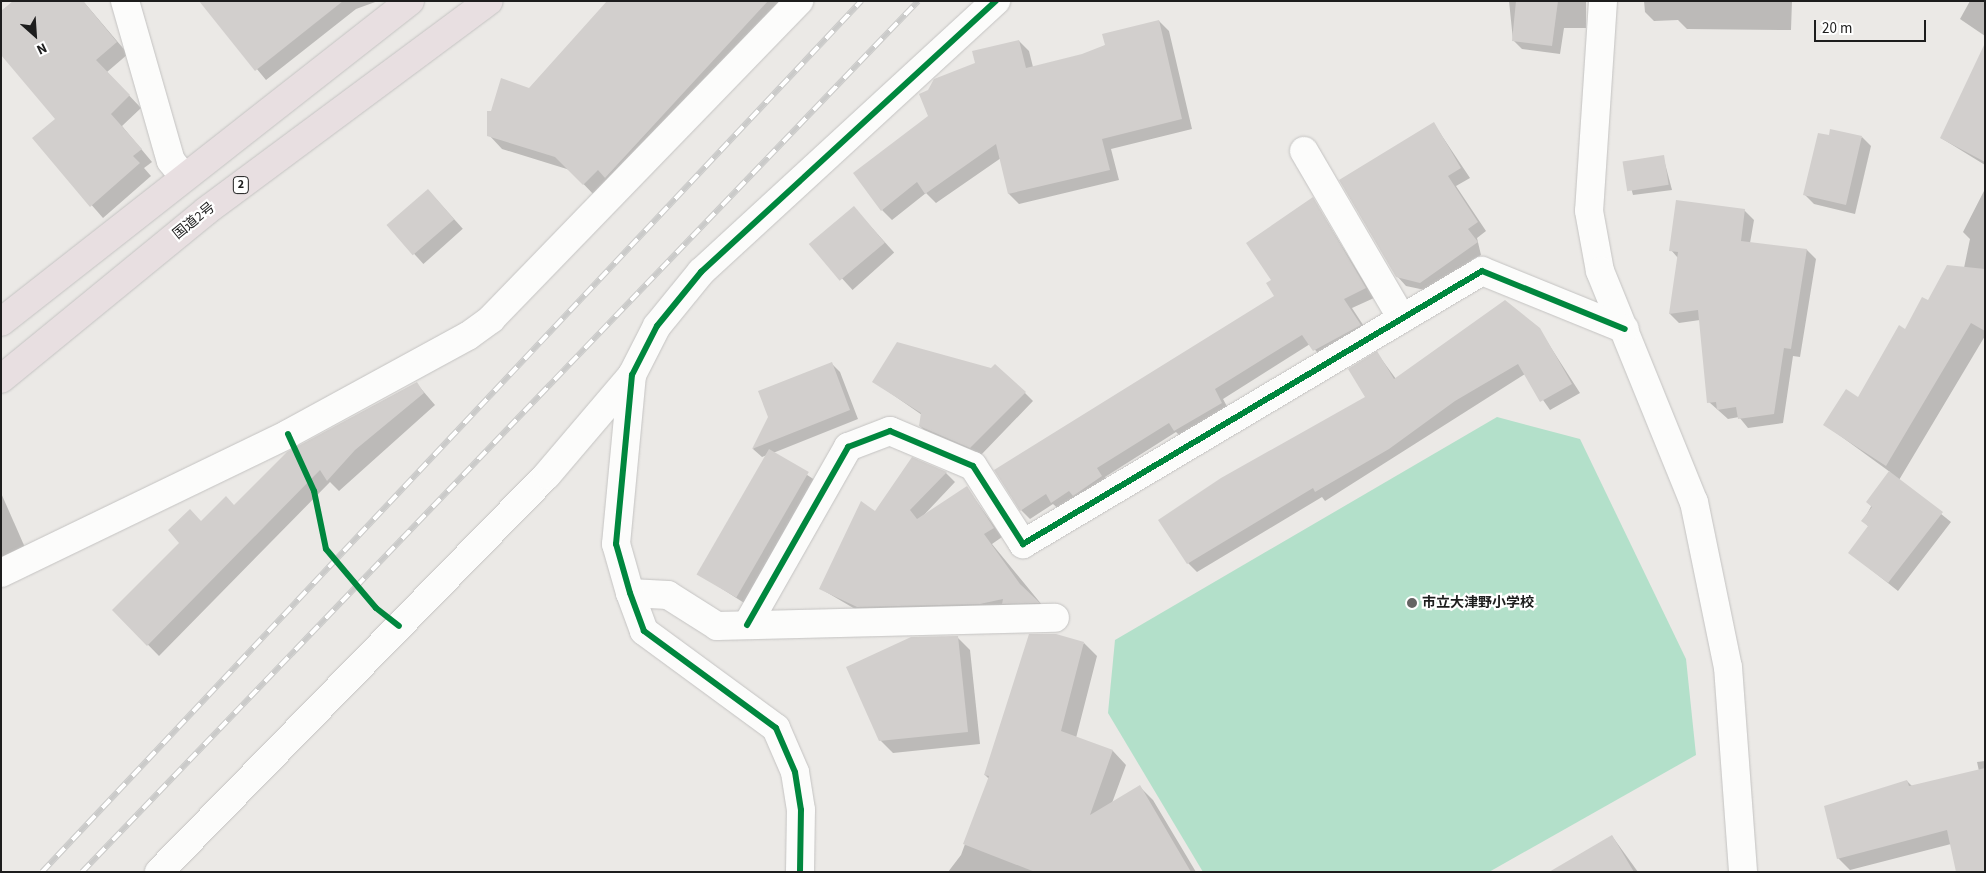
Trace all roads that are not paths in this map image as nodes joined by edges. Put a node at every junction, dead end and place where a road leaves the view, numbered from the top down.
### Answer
1 (125, 1) edge
2 (410, 1) edge
3 (489, 1) edge
4 (799, 1) edge
5 (996, 1) edge
6 (1603, 1) edge
7 (1304, 151) dead end
8 (183, 176) junction
9 (1402, 319) junction
10 (1, 322) edge
11 (1625, 329) junction
12 (632, 375) junction
13 (1, 378) edge
14 (1, 573) edge
15 (630, 593) junction
16 (1055, 618) dead end
17 (747, 625) junction
18 (159, 872) edge
19 (800, 872) edge
20 (1743, 872) edge

1 - 8 street
2 - 8 highway
3 - 13 highway, 国道2号 / 2
4 - 14 street
5 - 12 street
6 - 11 street
7 - 9 street
8 - 10 highway
9 - 11 street
9 - 17 street
11 - 20 street
12 - 15 street
12 - 18 street
15 - 17 street
15 - 19 street
16 - 17 street

